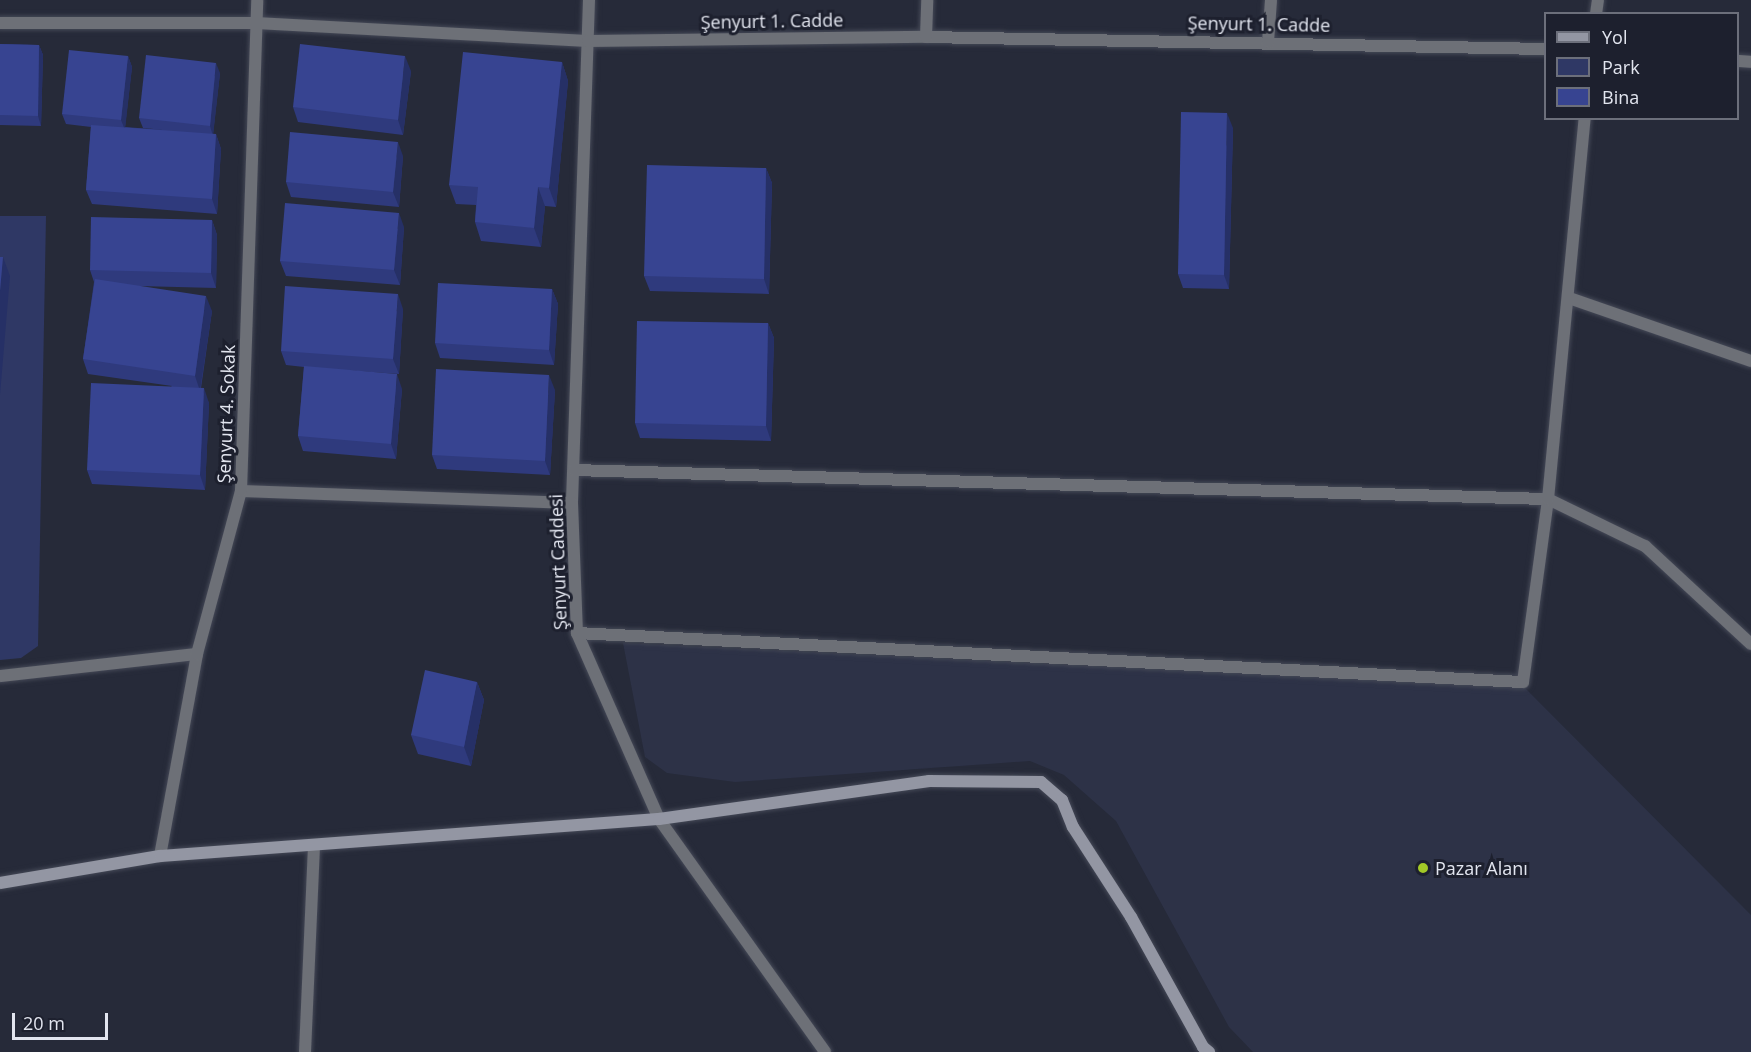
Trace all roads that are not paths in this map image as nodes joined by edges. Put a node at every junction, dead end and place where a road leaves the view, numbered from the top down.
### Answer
1 (256, 0) edge
2 (589, 0) edge
3 (927, 0) edge
4 (1271, 0) edge
5 (0, 23) edge
6 (256, 23) junction
7 (926, 37) junction
8 (588, 41) junction
9 (1268, 42) junction
10 (1544, 49) edge
11 (1585, 120) edge
12 (1569, 298) junction
13 (1751, 361) edge
14 (574, 470) junction
15 (242, 491) junction
16 (1548, 499) junction
17 (572, 503) junction
18 (577, 633) junction
19 (1751, 644) edge
20 (197, 654) junction
21 (0, 676) edge
22 (659, 819) junction
23 (314, 846) junction
24 (160, 856) junction
25 (0, 883) edge
26 (305, 1052) edge
27 (825, 1052) edge
28 (1209, 1052) edge

1 - 6 street, Şenyurt 4. Sokak
2 - 8 street, Şenyurt Caddesi
3 - 7 street
4 - 9 street
5 - 6 street, Şenyurt 1. Cadde
6 - 8 street, Şenyurt 1. Cadde
6 - 15 street, Şenyurt 4. Sokak
7 - 8 street, Şenyurt 1. Cadde
7 - 9 street, Şenyurt 1. Cadde
8 - 14 street, Şenyurt Caddesi
9 - 10 street, Şenyurt 1. Cadde
11 - 12 street
12 - 13 street
12 - 16 street
14 - 16 street
14 - 17 street, Şenyurt Caddesi
15 - 17 street
15 - 20 street, Şenyurt 4. Sokak
16 - 18 street
16 - 19 street
17 - 18 street, Şenyurt Caddesi
18 - 22 street, Şenyurt Caddesi
20 - 21 street
20 - 24 street, Şenyurt 4. Sokak
22 - 23 street
22 - 27 street, Şenyurt Caddesi
22 - 28 street
23 - 24 street
23 - 26 street
24 - 25 street

